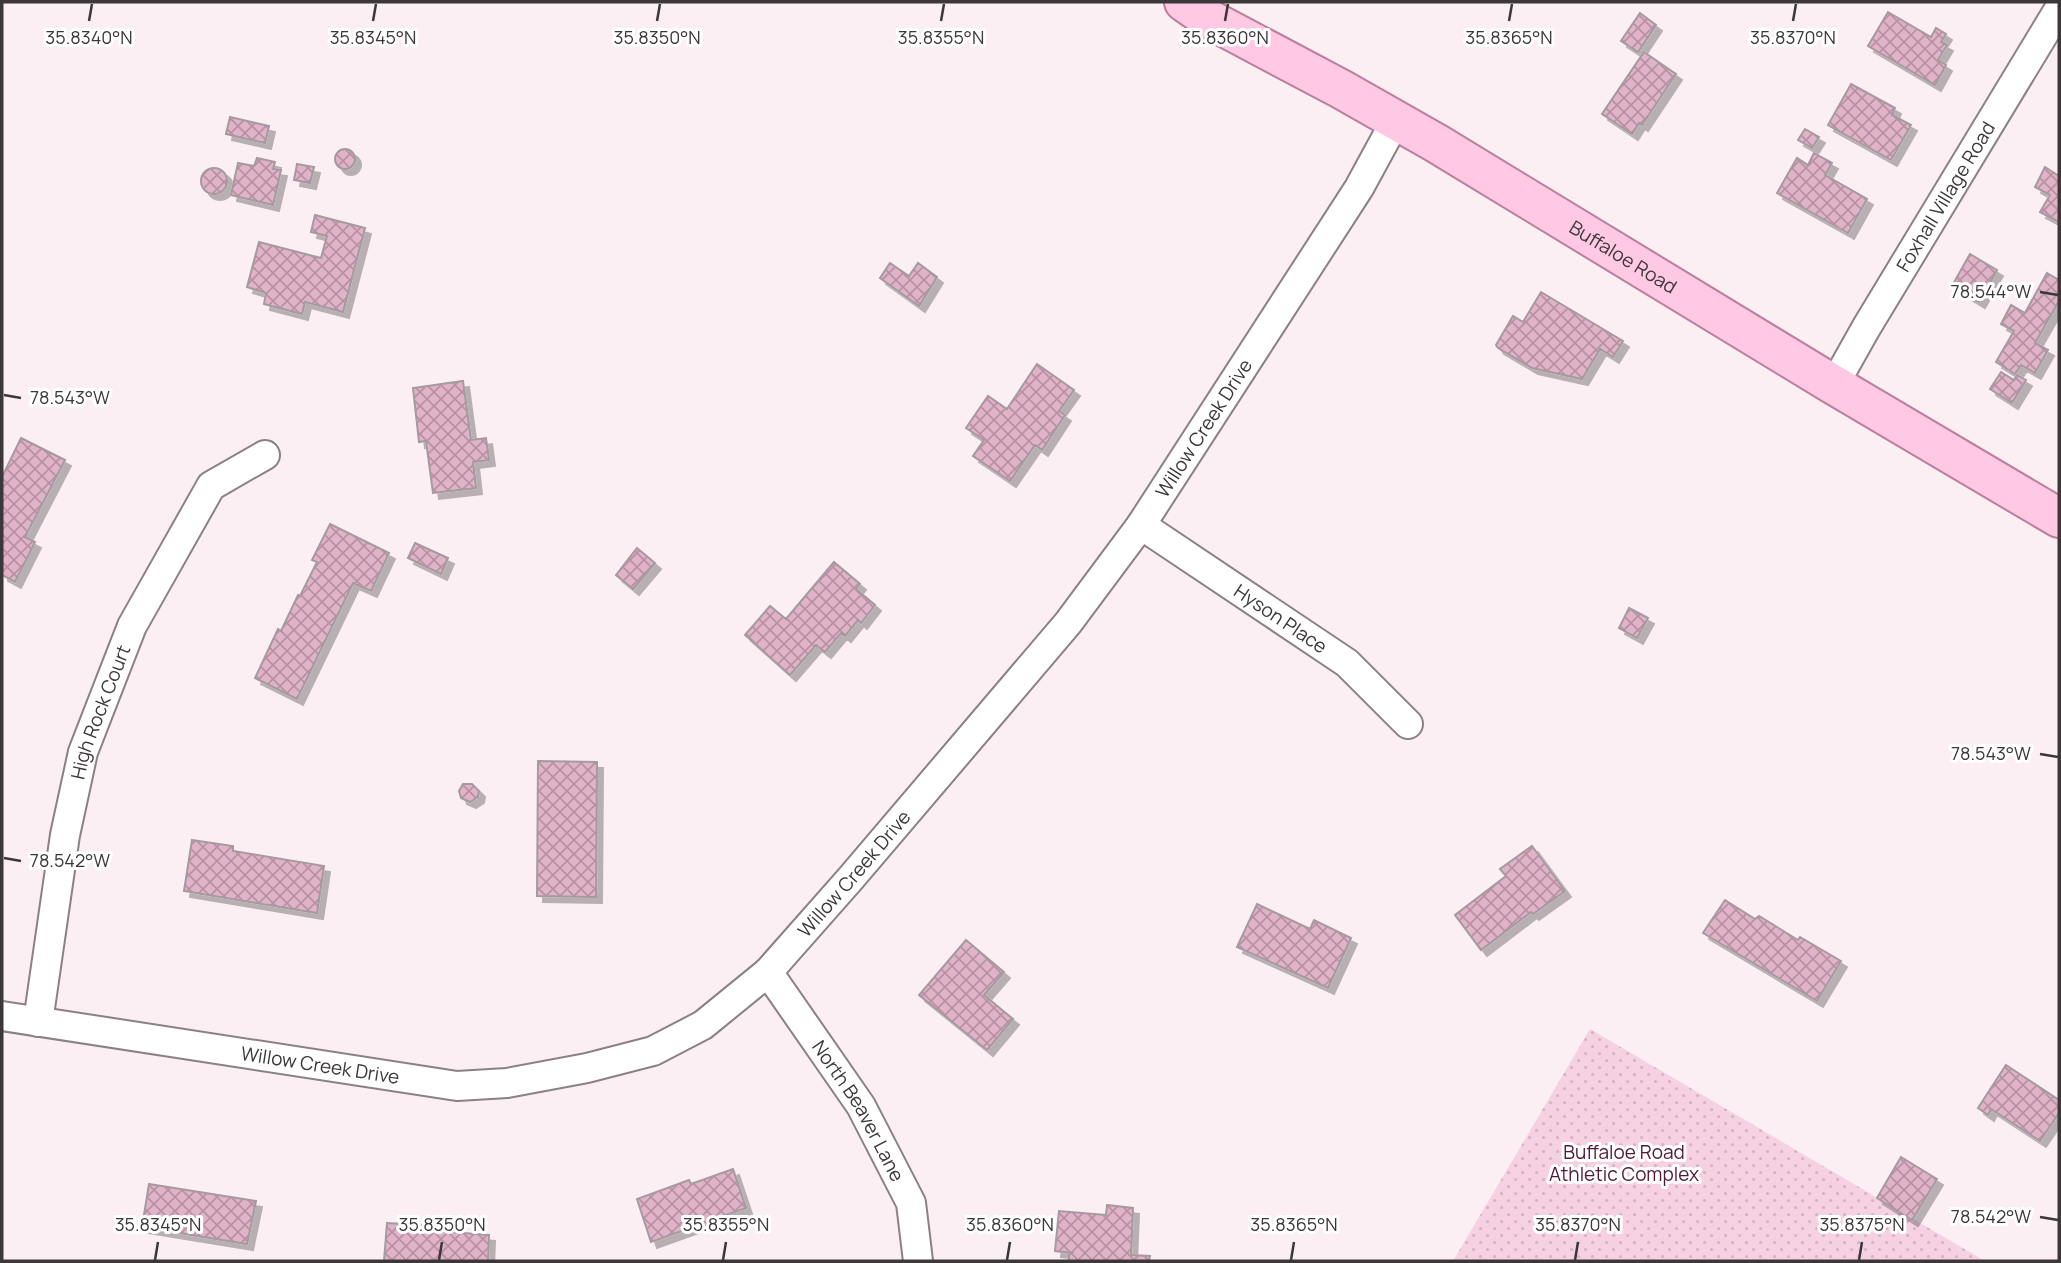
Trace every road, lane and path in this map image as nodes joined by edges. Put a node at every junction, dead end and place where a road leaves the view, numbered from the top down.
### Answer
1 (1184, 2) edge
2 (2059, 9) edge
3 (1396, 120) junction
4 (1834, 385) junction
5 (265, 455) dead end
6 (2059, 518) edge
7 (1141, 525) junction
8 (1408, 724) dead end
9 (768, 972) junction
10 (2, 1016) edge
11 (38, 1021) junction
12 (918, 1261) edge

1 - 3 main road, Buffaloe Road
2 - 4 street, Foxhall Village Road
3 - 4 main road, Buffaloe Road
3 - 7 street, Willow Creek Drive
4 - 6 main road, Buffaloe Road
5 - 11 street, High Rock Court
7 - 8 street, Hyson Place
7 - 9 street, Willow Creek Drive
9 - 11 street, Willow Creek Drive
9 - 12 street, North Beaver Lane
10 - 11 street, Willow Creek Drive

